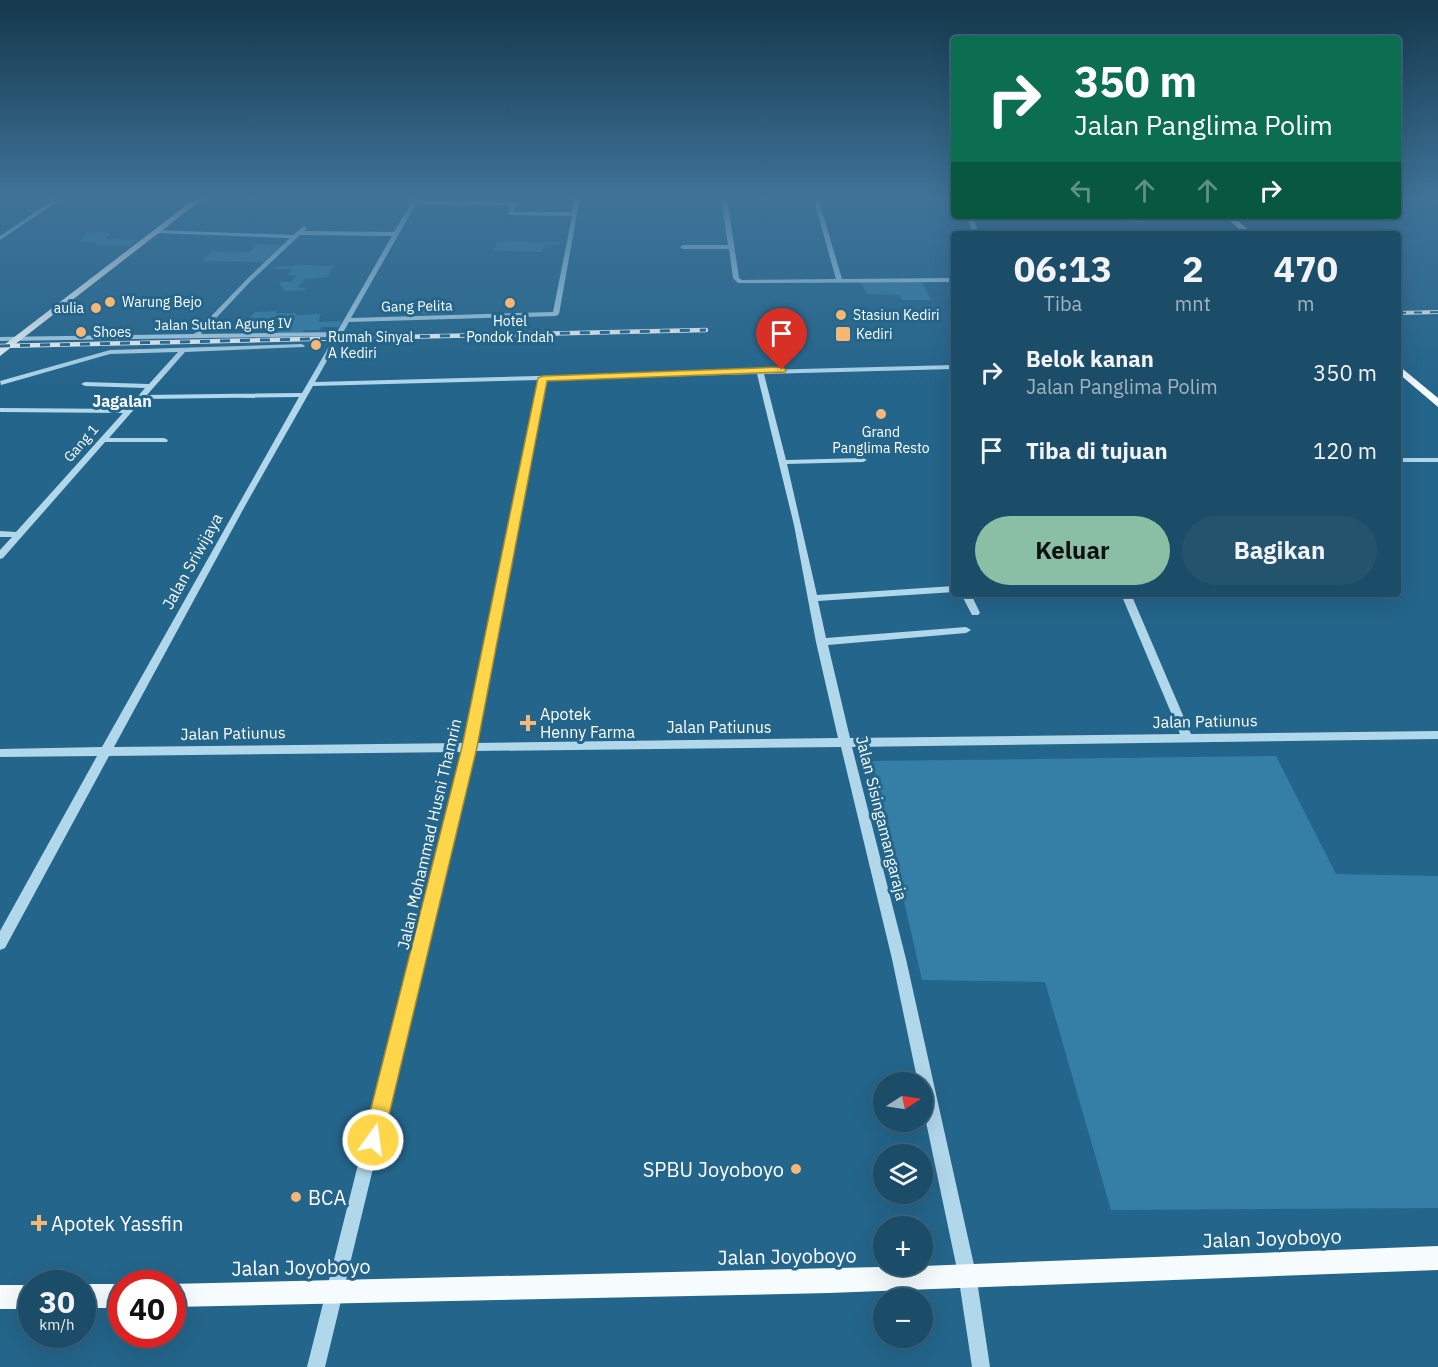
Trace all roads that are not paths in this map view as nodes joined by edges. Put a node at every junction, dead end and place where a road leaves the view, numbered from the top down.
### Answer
1 (118, 261) edge
2 (269, 261) edge
3 (380, 261) edge
4 (566, 261) edge
5 (734, 261) edge
6 (834, 261) edge
7 (951, 280) edge
8 (840, 282) junction
9 (347, 320) junction
10 (338, 334) junction
11 (195, 337) junction
12 (18, 338) junction
13 (0, 339) edge
14 (302, 346) dead end
15 (184, 349) junction
16 (0, 352) edge
17 (951, 367) edge
18 (760, 371) junction
19 (1401, 371) edge
20 (543, 378) junction
21 (1, 383) edge
22 (85, 384) dead end
23 (150, 386) junction
24 (307, 389) junction
25 (141, 397) junction
26 (1438, 404) edge
27 (0, 410) edge
28 (128, 411) junction
29 (103, 440) junction
30 (164, 441) dead end
31 (863, 460) dead end
32 (1401, 460) edge
33 (1438, 460) edge
34 (783, 462) junction
35 (0, 534) edge
36 (19, 535) junction
37 (0, 556) edge
38 (951, 589) edge
39 (967, 597) edge
40 (1127, 597) edge
41 (812, 598) junction
42 (975, 614) dead end
43 (966, 630) dead end
44 (821, 642) junction
45 (1438, 735) edge
46 (1187, 738) junction
47 (845, 743) junction
48 (469, 747) junction
49 (106, 752) junction
50 (0, 753) edge
51 (0, 944) edge
52 (1438, 1258) edge
53 (967, 1274) junction
54 (335, 1293) junction
55 (186, 1295) edge
56 (0, 1297) edge
57 (18, 1297) edge
58 (316, 1367) edge
59 (981, 1367) edge

1 - 12 main road
2 - 11 street
3 - 9 street, Jalan Sriwijaya
4 - 9 street, Gang Pelita
5 - 8 street
6 - 8 street
7 - 8 street
9 - 10 street, Jalan Sriwijaya
10 - 11 street, Jalan Sultan Agung IV
10 - 24 street, Jalan Sriwijaya
11 - 12 street, Jalan Sultan Agung IV
12 - 13 street, Jalan Sultan Agung IV
12 - 16 main road
14 - 15 street
15 - 21 street
15 - 23 street, Gang 1
17 - 18 street
18 - 20 street
18 - 34 street, Jalan Sisingamangaraja
19 - 26 main road
20 - 24 street
20 - 48 street, Jalan Mohammad Husni Thamrin
22 - 23 street
23 - 25 street, Gang 1
24 - 25 street
24 - 49 street, Jalan Sriwijaya
25 - 28 street, Gang 1
27 - 28 street
28 - 29 street, Gang 1
29 - 30 street
29 - 36 street, Gang 1
31 - 34 street
32 - 33 street
34 - 41 street, Jalan Sisingamangaraja
35 - 36 street
36 - 37 street, Gang 1
38 - 41 street
39 - 42 street
40 - 46 street
41 - 44 street, Jalan Sisingamangaraja
43 - 44 street
44 - 47 street, Jalan Sisingamangaraja
45 - 46 street, Jalan Patiunus
46 - 47 street, Jalan Patiunus
47 - 48 street, Jalan Patiunus
47 - 53 street, Jalan Sisingamangaraja
48 - 49 street, Jalan Patiunus
48 - 54 street, Jalan Mohammad Husni Thamrin
49 - 50 street, Jalan Patiunus
49 - 51 street, Jalan Sriwijaya
52 - 53 main road, Jalan Joyoboyo
53 - 54 main road, Jalan Joyoboyo
53 - 59 street, Jalan Sisingamangaraja
54 - 55 main road, Jalan Joyoboyo
54 - 58 street, Jalan Mohammad Husni Thamrin
56 - 57 main road

